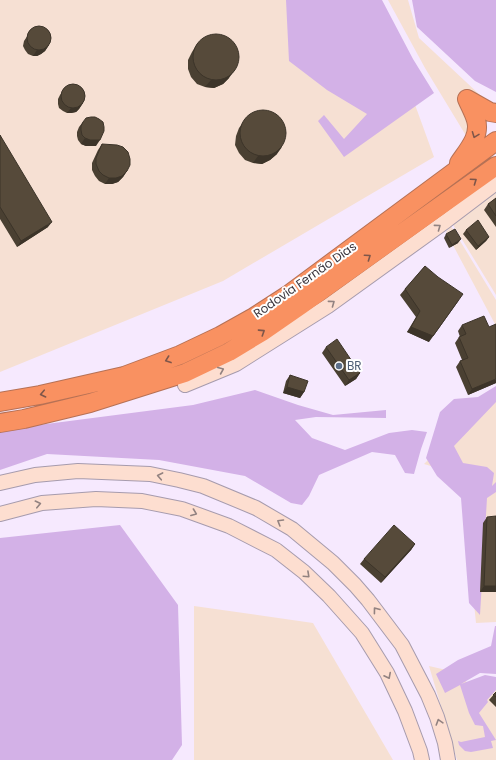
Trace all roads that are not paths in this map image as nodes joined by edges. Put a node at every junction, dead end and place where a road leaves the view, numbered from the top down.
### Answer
1 (496, 114) edge
2 (496, 141) edge
3 (496, 166) edge
4 (451, 174) junction
5 (496, 183) edge
6 (185, 385) joint
7 (0, 402) edge
8 (90, 403) junction
9 (0, 423) edge
10 (0, 483) edge
11 (0, 514) edge
12 (422, 760) edge
13 (448, 760) edge

1 -> 4 highway
2 - 4 highway, Rodovia Fernão Dias
8 -> 3 highway, Rodovia Fernão Dias
4 -> 7 highway, Rodovia Fernão Dias
6 -> 5 main road
6 - 8 highway
8 - 9 highway, Rodovia Fernão Dias
13 -> 10 main road
11 -> 12 main road

